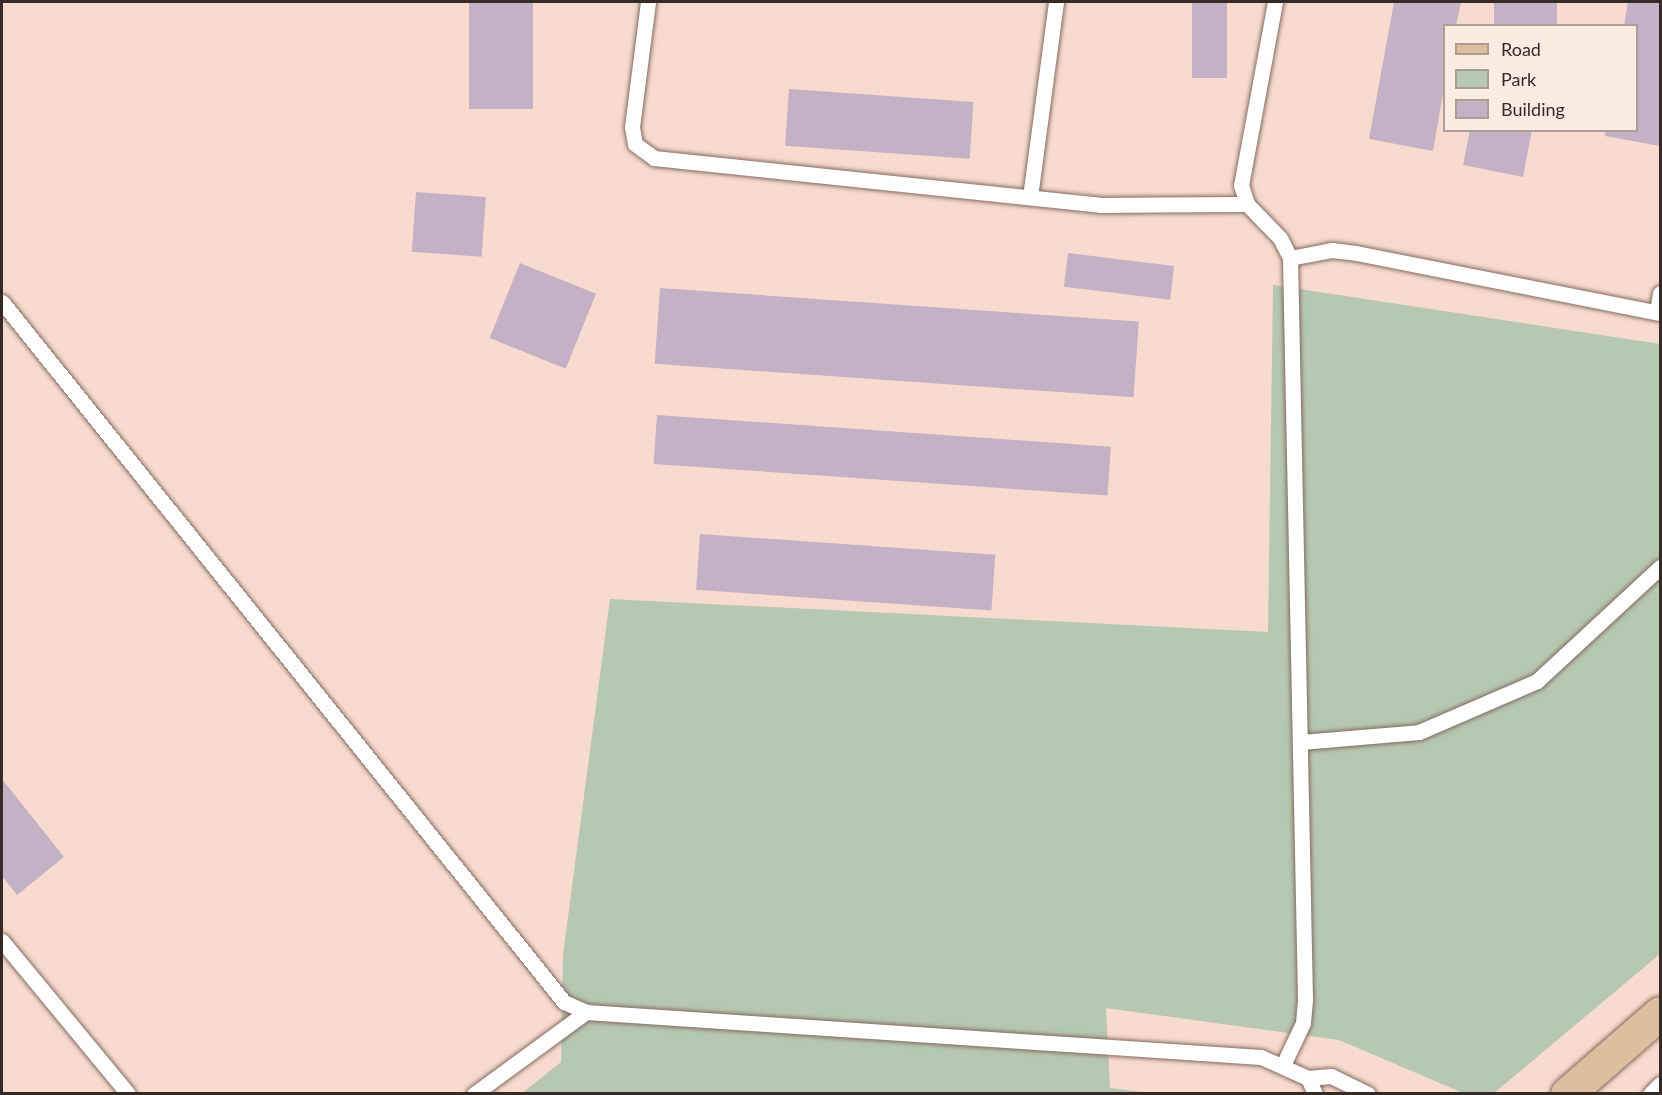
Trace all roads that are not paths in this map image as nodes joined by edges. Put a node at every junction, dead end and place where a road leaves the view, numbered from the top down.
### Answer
1 (648, 2) edge
2 (1056, 2) edge
3 (1275, 2) edge
4 (1030, 197) junction
5 (1247, 204) junction
6 (1290, 258) junction
7 (1660, 293) edge
8 (2, 302) edge
9 (1659, 313) edge
10 (1660, 567) edge
11 (1301, 742) junction
12 (2, 941) edge
13 (586, 1012) junction
14 (1660, 1013) edge
15 (1283, 1065) junction
16 (1308, 1078) junction
17 (1660, 1084) edge
18 (128, 1094) edge
19 (474, 1094) edge
20 (1315, 1094) edge
21 (1368, 1094) edge
22 (1567, 1094) edge
23 (1650, 1094) edge

1 - 4 lane
2 - 4 lane
3 - 5 lane
4 - 5 lane
5 - 6 lane
6 - 9 lane
6 - 11 lane
7 - 9 lane
8 - 13 lane
10 - 11 lane
11 - 15 lane
12 - 18 lane
13 - 15 lane
13 - 19 lane
14 - 22 main road
15 - 16 lane
16 - 20 lane
16 - 21 lane
17 - 23 lane

